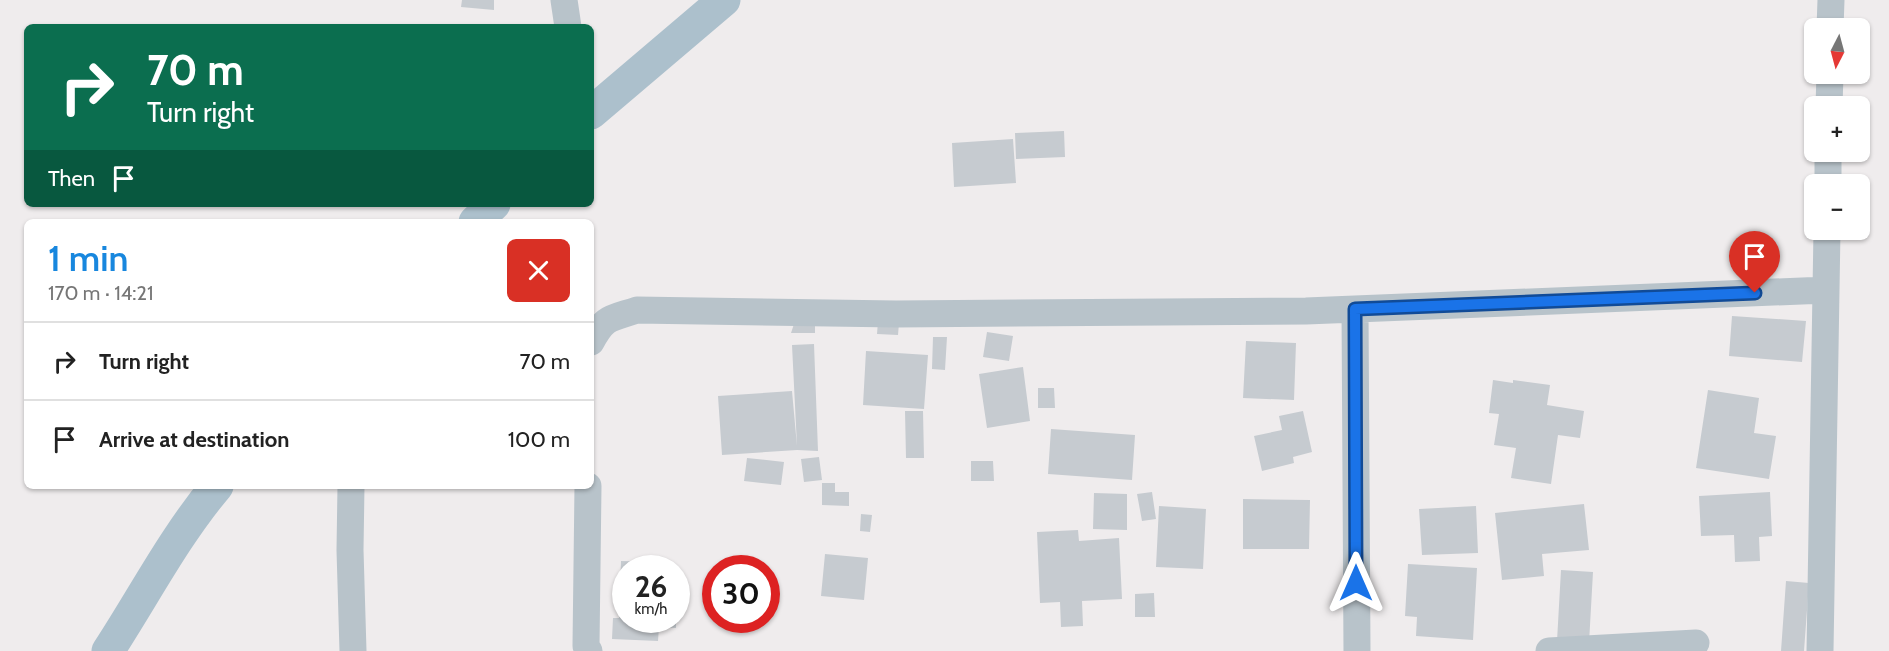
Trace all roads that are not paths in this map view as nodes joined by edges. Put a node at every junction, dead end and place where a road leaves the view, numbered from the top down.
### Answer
1 (564, 0) edge
2 (724, 0) edge
3 (1831, 0) edge
4 (1830, 18) edge
5 (568, 24) edge
6 (594, 109) edge
7 (491, 207) edge
8 (478, 219) edge
9 (1827, 240) edge
10 (1826, 290) junction
11 (1355, 309) junction
12 (594, 337) edge
13 (215, 489) edge
14 (351, 489) edge
15 (588, 489) edge
16 (1696, 643) dead end
17 (108, 651) edge
18 (353, 651) edge
19 (589, 651) edge
20 (1357, 651) edge
21 (1549, 651) edge
22 (1820, 651) edge

1 - 5 street
2 - 6 main road
3 - 4 street
7 - 8 main road
9 - 10 street
10 - 11 street
10 - 22 street
11 - 12 street
11 - 20 street
13 - 17 main road
14 - 18 street
15 - 19 street
16 - 21 street

